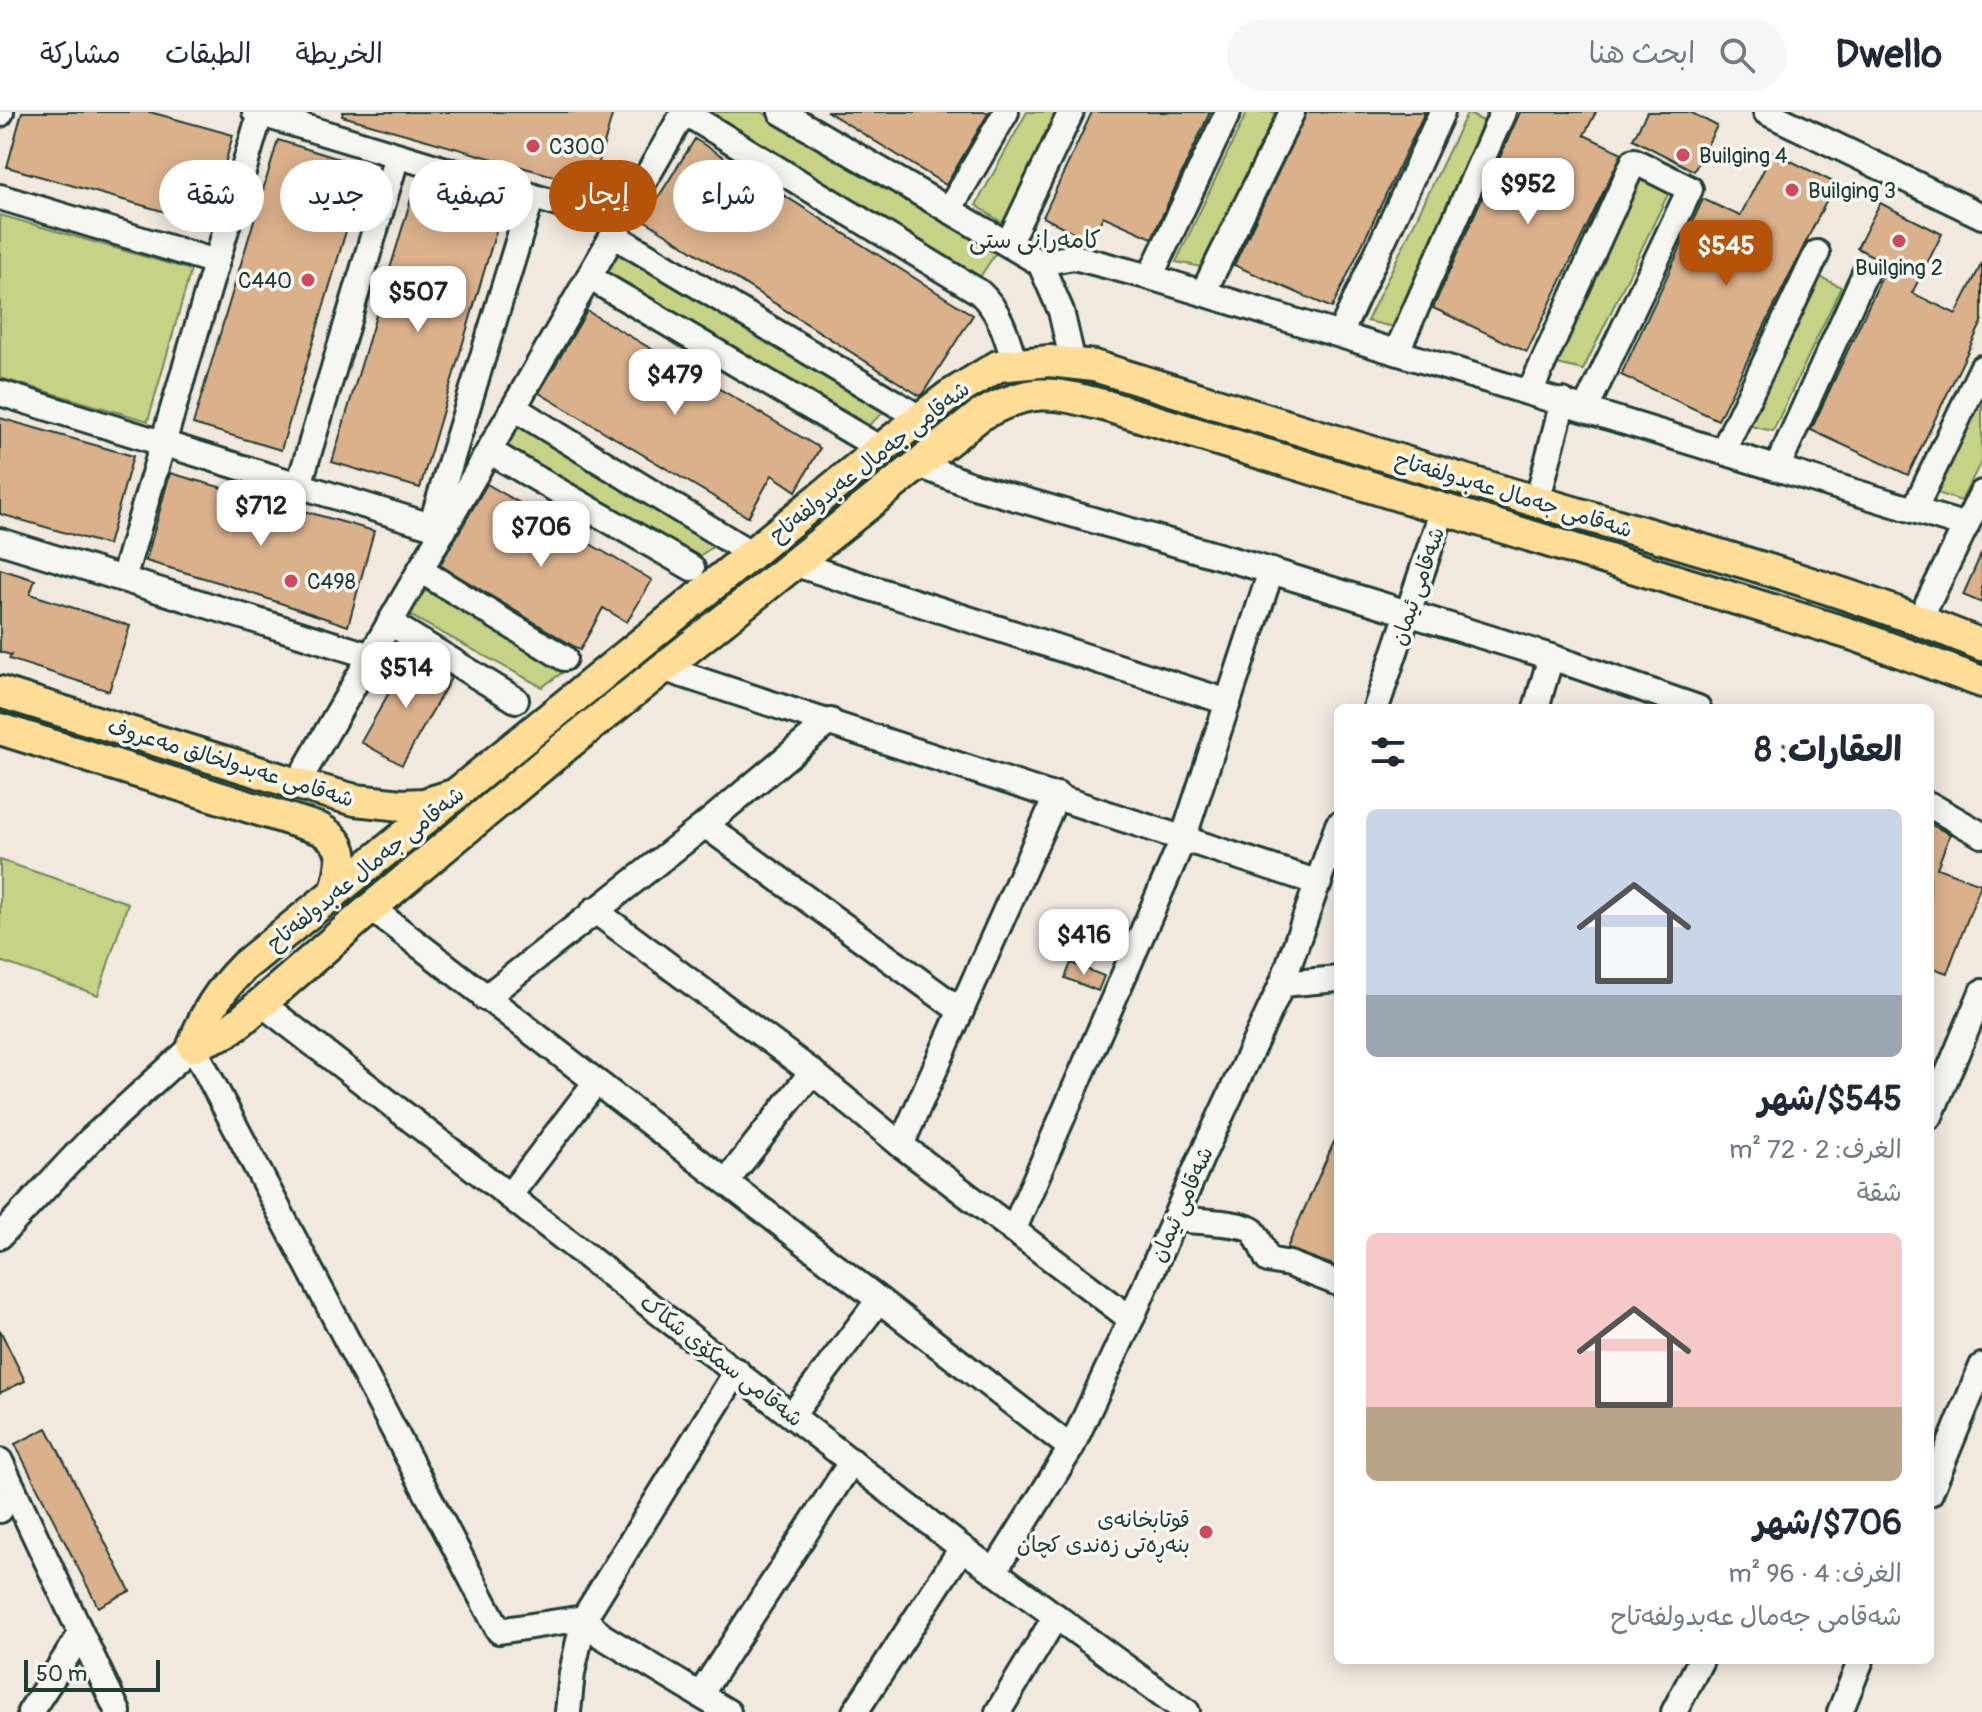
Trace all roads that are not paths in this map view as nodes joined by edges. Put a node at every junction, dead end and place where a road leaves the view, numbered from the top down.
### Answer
1 (781, 112) edge
2 (1006, 112) edge
3 (1071, 112) edge
4 (1228, 112) edge
5 (1292, 112) edge
6 (1442, 112) edge
7 (1503, 112) edge
8 (1766, 112) edge
9 (257, 113) edge
10 (397, 156) junction
11 (410, 160) edge
12 (657, 160) edge
13 (0, 197) edge
14 (949, 210) junction
15 (1982, 216) edge
16 (522, 232) edge
17 (615, 232) edge
18 (622, 232) edge
19 (1008, 244) junction
20 (1817, 253) dead end
21 (216, 262) junction
22 (1040, 263) junction
23 (1865, 273) dead end
24 (589, 277) junction
25 (1150, 277) junction
26 (1203, 293) junction
27 (1340, 334) junction
28 (1397, 351) junction
29 (1073, 363) junction
30 (1015, 364) junction
31 (1982, 368) edge
32 (1530, 392) junction
33 (0, 393) edge
34 (1574, 405) junction
35 (514, 408) junction
36 (920, 418) junction
37 (163, 443) junction
38 (881, 449) junction
39 (489, 451) junction
40 (1723, 451) junction
41 (919, 465) junction
42 (1777, 468) junction
43 (299, 485) junction
44 (1982, 493) edge
45 (1537, 502) junction
46 (1443, 509) junction
47 (1914, 510) junction
48 (1966, 526) junction
49 (437, 528) junction
50 (0, 541) edge
51 (750, 553) junction
52 (796, 564) junction
53 (692, 568) dead end
54 (420, 570) junction
55 (1271, 571) junction
56 (123, 579) junction
57 (1407, 614) junction
58 (1919, 621) junction
59 (390, 623) junction
60 (1982, 645) edge
61 (371, 656) junction
62 (1551, 657) junction
63 (564, 658) dead end
64 (665, 669) junction
65 (1982, 682) edge
66 (0, 692) edge
67 (516, 700) dead end
68 (1228, 702) junction
69 (1377, 704) edge
70 (1537, 704) edge
71 (1686, 704) edge
72 (546, 721) junction
73 (830, 721) junction
74 (0, 729) edge
75 (567, 745) junction
76 (297, 784) junction
77 (463, 789) junction
78 (1057, 795) junction
79 (1934, 807) edge
80 (705, 825) junction
81 (1982, 835) edge
82 (1334, 837) edge
83 (1183, 839) junction
84 (1319, 883) junction
85 (336, 891) junction
86 (371, 908) junction
87 (594, 910) junction
88 (1334, 979) edge
89 (1282, 984) junction
90 (1981, 996) edge
91 (485, 998) junction
92 (261, 1003) junction
93 (961, 1011) junction
94 (193, 1046) junction
95 (812, 1072) junction
96 (596, 1082) junction
97 (1934, 1107) edge
98 (901, 1145) junction
99 (726, 1182) junction
100 (509, 1196) junction
101 (1175, 1219) junction
102 (1013, 1231) junction
103 (0, 1236) edge
104 (1334, 1281) edge
105 (879, 1300) junction
106 (1131, 1319) junction
107 (1982, 1366) edge
108 (737, 1371) junction
109 (793, 1414) junction
110 (1939, 1444) edge
111 (1071, 1448) junction
112 (0, 1461) edge
113 (852, 1461) junction
114 (1934, 1471) edge
115 (13, 1489) junction
116 (0, 1510) edge
117 (962, 1548) junction
118 (995, 1570) junction
119 (1056, 1616) junction
120 (584, 1618) junction
121 (81, 1634) junction
122 (1699, 1664) edge
123 (1859, 1664) edge
124 (700, 1695) junction
125 (1174, 1708) edge
126 (30, 1712) edge
127 (118, 1712) edge
128 (568, 1712) edge
129 (728, 1712) edge
130 (855, 1712) edge
131 (998, 1712) edge
132 (1674, 1712) edge
133 (1840, 1712) edge

1 - 14 street
2 - 14 street
3 - 19 street
4 - 25 street
5 - 26 street
6 - 27 street
7 - 28 street
8 - 15 street
9 - 10 street
9 - 21 street
10 - 11 street
10 - 43 street
12 - 30 street
13 - 21 street
14 - 19 street
16 - 49 street
17 - 24 street
18 - 36 street
19 - 22 street
20 - 40 street
21 - 37 street
22 - 25 street
22 - 29 street
23 - 42 street
24 - 35 street
24 - 38 street
25 - 26 street
26 - 27 street
27 - 28 street
28 - 32 street
29 - 30 main road, شەقامی جەمال عەبدولفەتاح
29 - 45 main road, شەقامی جەمال عەبدولفەتاح
30 - 36 main road, شەقامی جەمال عەبدولفەتاح
31 - 47 street
32 - 34 street
32 - 34 street
33 - 37 street
34 - 40 street
34 - 45 street
35 - 39 street
35 - 51 street
36 - 38 main road, شەقامی جەمال عەبدولفەتاح
37 - 43 street
37 - 56 street
38 - 51 main road, شەقامی جەمال عەبدولفەتاح
39 - 49 street
39 - 53 street
40 - 42 street
41 - 46 main road, شەقامی جەمال عەبدولفەتاح
41 - 52 main road, شەقامی جەمال عەبدولفەتاح
41 - 55 street
42 - 47 street
43 - 49 street
44 - 48 street
45 - 58 main road, شەقامی جەمال عەبدولفەتاح
46 - 57 street, شەقامی ئیمان
46 - 65 main road, شەقامی جەمال عەبدولفەتاح
47 - 48 street
48 - 58 street
49 - 54 street
50 - 56 street
51 - 72 main road, شەقامی جەمال عەبدولفەتاح
52 - 64 main road, شەقامی جەمال عەبدولفەتاح
52 - 68 street
54 - 59 street
54 - 63 street
55 - 57 street
55 - 68 street
56 - 61 street
57 - 62 street
57 - 69 street, شەقامی ئیمان
58 - 60 main road, شەقامی جەمال عەبدولفەتاح
59 - 61 street
59 - 67 street
61 - 76 street
62 - 70 street
62 - 71 street
64 - 73 street
64 - 75 main road, شەقامی جەمال عەبدولفەتاح
66 - 76 main road, شەقامی عەبدولخالق مەعروف
68 - 83 street
72 - 75 main road
72 - 77 main road, شەقامی جەمال عەبدولفەتاح
73 - 78 street
73 - 80 street
74 - 85 main road, شەقامی عەبدولخالق مەعروف
75 - 86 main road, شەقامی جەمال عەبدولفەتاح
76 - 77 main road, شەقامی عەبدولخالق مەعروف
77 - 85 main road, شەقامی جەمال عەبدولفەتاح
78 - 83 street
78 - 93 street
79 - 81 street
80 - 87 street
80 - 93 street
82 - 84 street, شەقامی ئیمان
83 - 84 street
83 - 102 street
84 - 89 street, شەقامی ئیمان
85 - 94 main road, شەقامی جەمال عەبدولفەتاح
86 - 91 street
86 - 92 main road, شەقامی جەمال عەبدولفەتاح
87 - 91 street
87 - 95 street
88 - 89 street
89 - 101 street, شەقامی ئیمان
90 - 97 street
91 - 96 street
92 - 94 main road, شەقامی جەمال عەبدولفەتاح
92 - 100 street, شەقامی سمکۆی شکاک
93 - 98 street
94 - 103 street, شەقامی جەمال عەبدولفەتاح
94 - 120 street
95 - 98 street
95 - 99 street
96 - 99 street
96 - 100 street
98 - 102 street
99 - 105 street
100 - 108 street, شەقامی سمکۆی شکاک
101 - 104 street
101 - 106 street, شەقامی ئیمان
102 - 106 street
105 - 109 street
105 - 111 street
106 - 111 street, شەقامی ئیمان
107 - 110 street
108 - 109 street, شەقامی سمکۆی شکاک
108 - 120 street
109 - 113 street, شەقامی سمکۆی شکاک
110 - 114 street
111 - 118 street, شەقامی ئیمان
112 - 115 street
113 - 117 street, شەقامی سمکۆی شکاک
113 - 124 street
115 - 116 street
115 - 121 street
117 - 118 street, شەقامی سمکۆی شکاک
117 - 130 street
118 - 119 street, شەقامی سمکۆی شکاک
119 - 125 street, شەقامی سمکۆی شکاک
119 - 131 street
120 - 124 street
120 - 128 street
121 - 126 street
121 - 127 street
122 - 132 street
123 - 133 street
124 - 129 street

